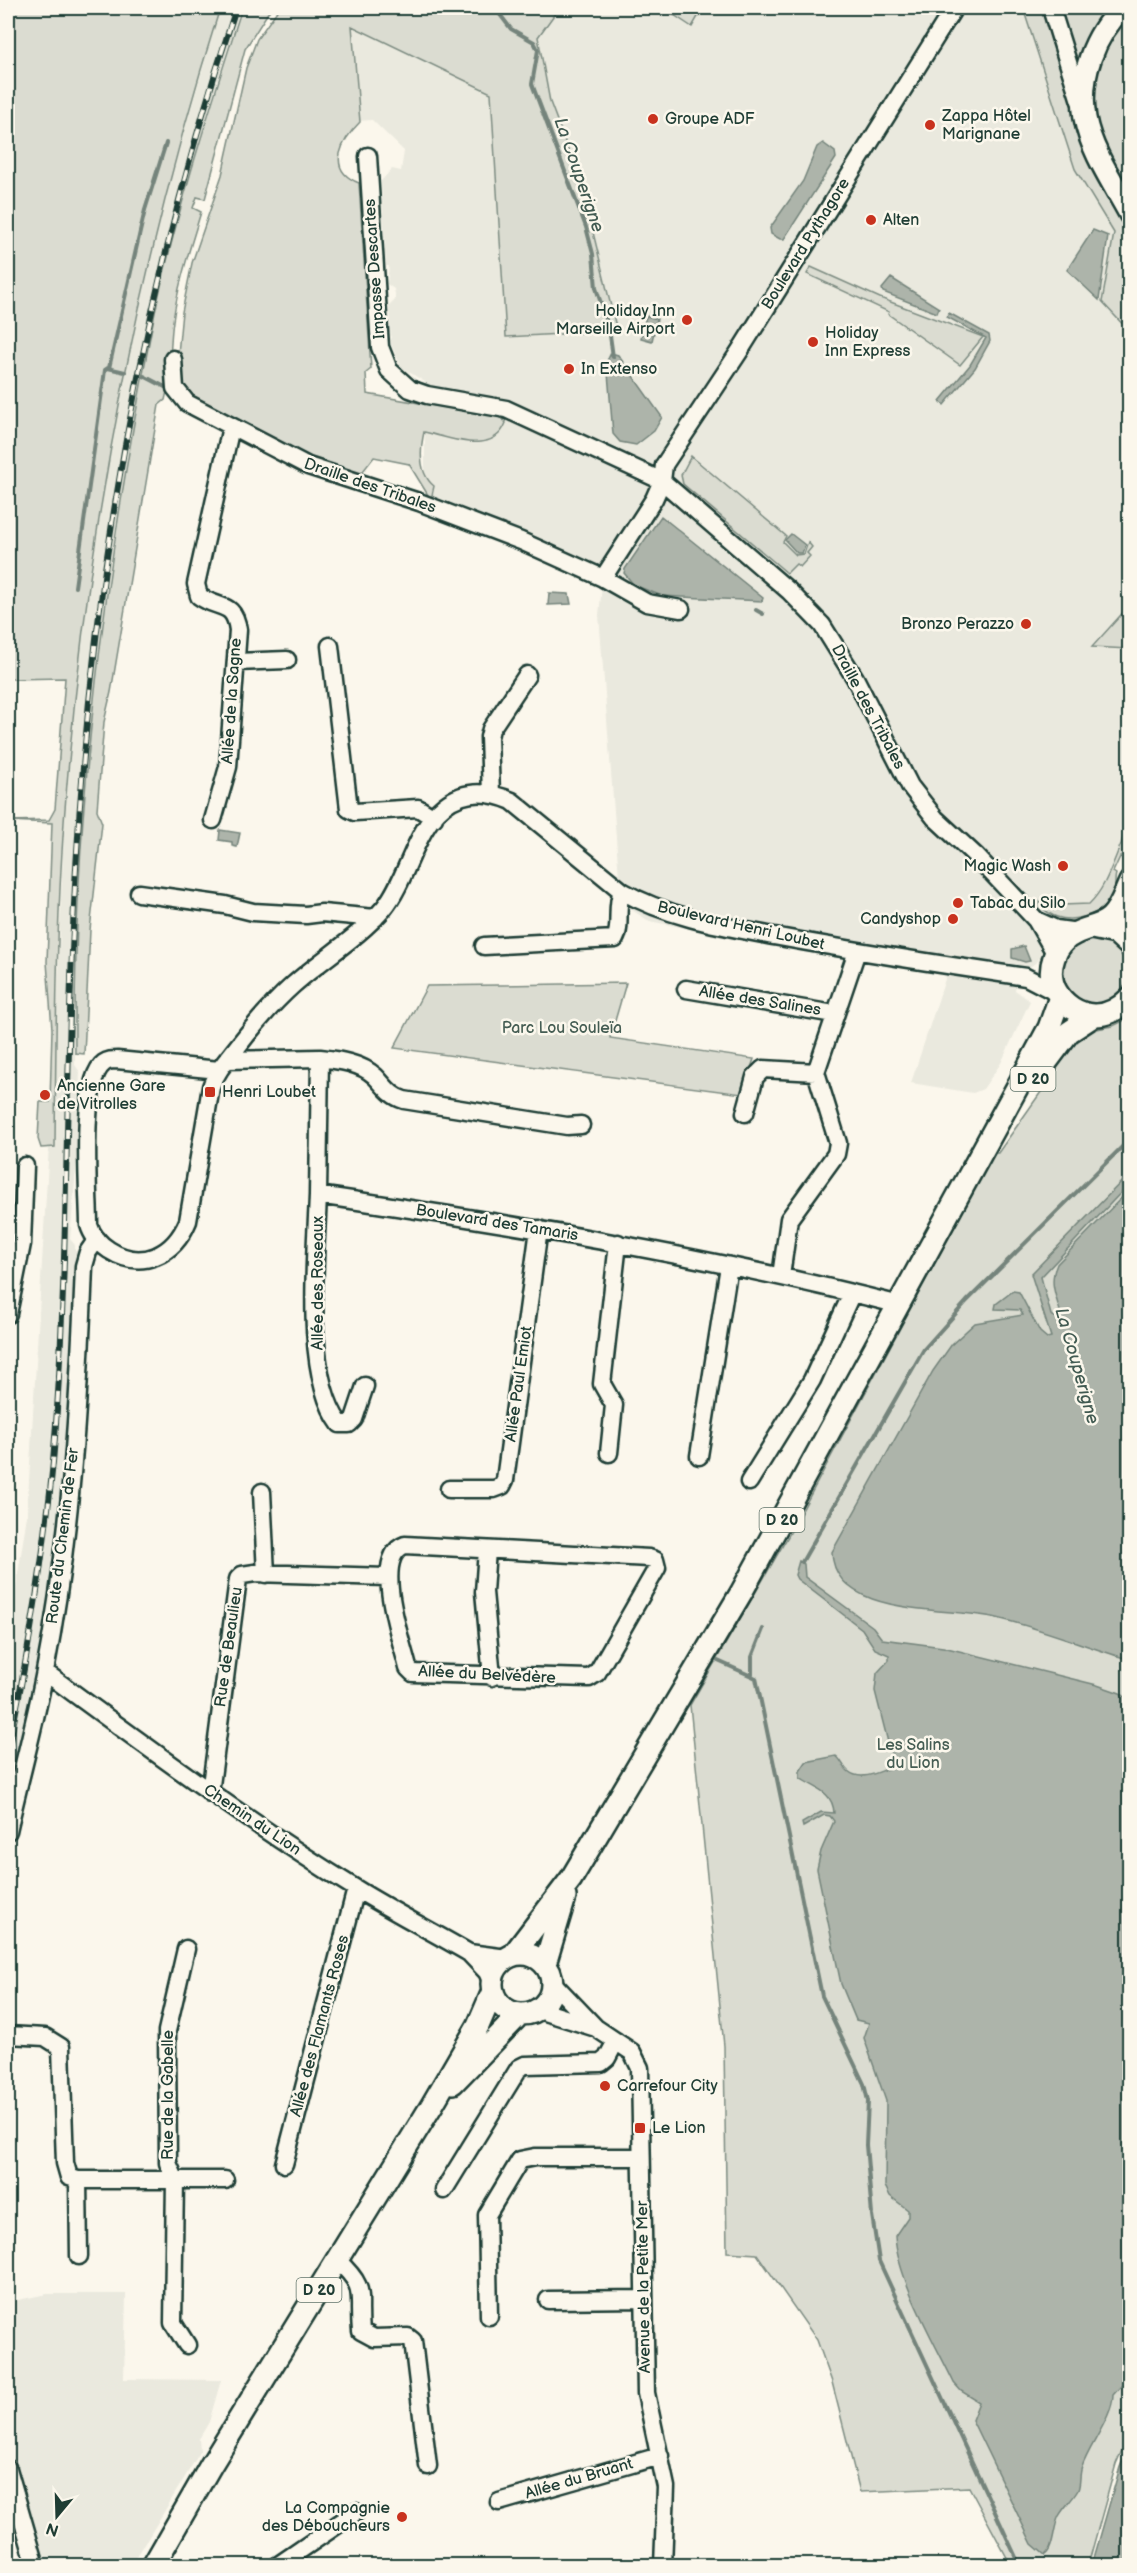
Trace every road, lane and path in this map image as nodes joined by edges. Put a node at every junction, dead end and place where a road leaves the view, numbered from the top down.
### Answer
1 (954, 8) edge
2 (1051, 8) edge
3 (1122, 8) edge
4 (1085, 117) junction
5 (368, 156) dead end
6 (1130, 214) edge
7 (173, 359) dead end
8 (231, 427) junction
9 (662, 481) junction
10 (603, 578) junction
11 (681, 609) dead end
12 (330, 646) dead end
13 (287, 660) dead end
14 (236, 662) junction
15 (527, 675) dead end
16 (490, 794) junction
17 (434, 818) junction
18 (213, 820) dead end
19 (1130, 882) edge
20 (622, 891) junction
21 (139, 893) dead end
22 (375, 918) junction
23 (1036, 920) junction
24 (1085, 930) junction
25 (484, 946) dead end
26 (1130, 946) edge
27 (856, 951) junction
28 (1054, 958) junction
29 (1026, 977) junction
30 (687, 989) dead end
31 (1058, 995) junction
32 (1130, 998) edge
33 (834, 1014) junction
34 (1095, 1015) junction
35 (320, 1058) junction
36 (223, 1065) junction
37 (816, 1072) junction
38 (745, 1113) dead end
39 (581, 1125) dead end
40 (981, 1154) junction
41 (25, 1166) dead end
42 (318, 1195) junction
43 (539, 1229) junction
44 (97, 1239) junction
45 (618, 1243) junction
46 (729, 1266) junction
47 (782, 1276) junction
48 (852, 1293) junction
49 (900, 1305) junction
50 (8, 1314) edge
51 (365, 1386) dead end
52 (609, 1453) dead end
53 (699, 1456) dead end
54 (749, 1482) dead end
55 (449, 1489) dead end
56 (262, 1492) dead end
57 (487, 1550) junction
58 (266, 1574) junction
59 (387, 1577) junction
60 (45, 1672) junction
61 (492, 1677) junction
62 (210, 1793) junction
63 (8, 1830) edge
64 (571, 1879) junction
65 (356, 1889) junction
66 (186, 1949) dead end
67 (470, 1953) junction
68 (510, 1956) junction
69 (549, 1973) junction
70 (492, 1987) junction
71 (529, 2012) junction
72 (596, 2028) junction
73 (8, 2035) edge
74 (616, 2041) junction
75 (432, 2105) junction
76 (641, 2157) junction
77 (284, 2164) dead end
78 (175, 2179) junction
79 (78, 2180) junction
80 (225, 2180) dead end
81 (444, 2190) dead end
82 (79, 2256) dead end
83 (337, 2260) junction
84 (644, 2299) junction
85 (548, 2301) dead end
86 (489, 2316) dead end
87 (187, 2345) dead end
88 (660, 2456) junction
89 (428, 2466) dead end
90 (8, 2469) edge
91 (206, 2474) junction
92 (499, 2502) dead end
93 (356, 2512) dead end
94 (36, 2565) edge
95 (138, 2565) edge
96 (153, 2565) edge
97 (277, 2565) edge
98 (663, 2565) edge

1 - 9 street, Boulevard Pythagore
2 - 4 street
3 - 4 main road
4 - 6 main road
5 - 9 street, Impasse Descartes
7 - 8 street, Draille des Tribales
8 - 10 street, Draille des Tribales
8 - 14 street, Allée de la Sagne
9 - 10 street, Boulevard Pythagore
9 - 23 street, Draille des Tribales
10 - 11 street, Draille des Tribales
12 - 17 street
13 - 14 street
14 - 18 street, Allée de la Sagne
15 - 16 street
16 - 17 street, Boulevard Henri Loubet
16 - 20 street, Boulevard Henri Loubet
17 - 22 street, Boulevard Henri Loubet
19 - 24 main road
20 - 25 street
20 - 27 street, Boulevard Henri Loubet
21 - 22 street
22 - 36 street, Boulevard Henri Loubet
23 - 24 street, Draille des Tribales
23 - 28 street, Draille des Tribales
24 - 26 main road
24 - 28 main road
27 - 29 street, Boulevard Henri Loubet
27 - 33 street
28 - 29 street
28 - 31 main road
29 - 31 street, Boulevard Henri Loubet
30 - 33 street, Allée des Salines
31 - 34 main road
31 - 40 main road, D 20
32 - 34 main road
33 - 37 street
34 - 40 main road, D 20
35 - 36 street
35 - 39 street
35 - 42 street
36 - 44 street, Boulevard Henri Loubet
36 - 44 street
37 - 38 street
37 - 47 street
40 - 49 main road, D 20
41 - 50 street
42 - 43 street, Boulevard des Tamaris
42 - 51 street, Allée des Roseaux
43 - 45 street, Boulevard des Tamaris
43 - 55 street, Allée Paul Emiot
44 - 60 street, Route du Chemin de Fer
45 - 46 street, Boulevard des Tamaris
45 - 52 street
46 - 47 street, Boulevard des Tamaris
46 - 53 street
47 - 48 street, Boulevard des Tamaris
48 - 49 street, Boulevard des Tamaris
48 - 54 street
49 - 64 main road, D 20
56 - 58 street
57 - 59 street, Allée du Belvédère
57 - 61 street
57 - 61 street, Allée du Belvédère
58 - 59 street, Rue de Beaulieu
58 - 62 street, Rue de Beaulieu
59 - 61 street, Allée du Belvédère
60 - 62 street, Chemin du Lion
60 - 63 street, Route du Chemin de Fer
62 - 65 street, Chemin du Lion
64 - 68 main road, D 20
64 - 69 main road, D 20
65 - 67 street, Chemin du Lion
65 - 77 street, Allée des Flamants Roses
66 - 78 street, Rue de la Gabelle
67 - 68 street, Chemin du Lion
67 - 70 street, Chemin du Lion
68 - 69 main road
68 - 70 main road
69 - 71 main road
69 - 72 street, Avenue de la Petite Mer
70 - 71 main road
70 - 75 main road, D 20
71 - 72 street, Avenue de la Petite Mer
71 - 75 main road, D 20
72 - 74 street, Avenue de la Petite Mer
73 - 79 street
74 - 76 street, Avenue de la Petite Mer
74 - 81 street
75 - 83 main road, D 20
76 - 84 street, Avenue de la Petite Mer
76 - 86 street
78 - 79 street
78 - 80 street
78 - 87 street, Rue de la Gabelle
79 - 82 street
83 - 89 street
83 - 91 main road, D 20
84 - 85 street
84 - 88 street, Avenue de la Petite Mer
88 - 92 street, Allée du Bruant
88 - 98 street, Avenue de la Petite Mer
90 - 94 street
91 - 95 main road, D 20
91 - 96 main road, D 20
93 - 97 street

